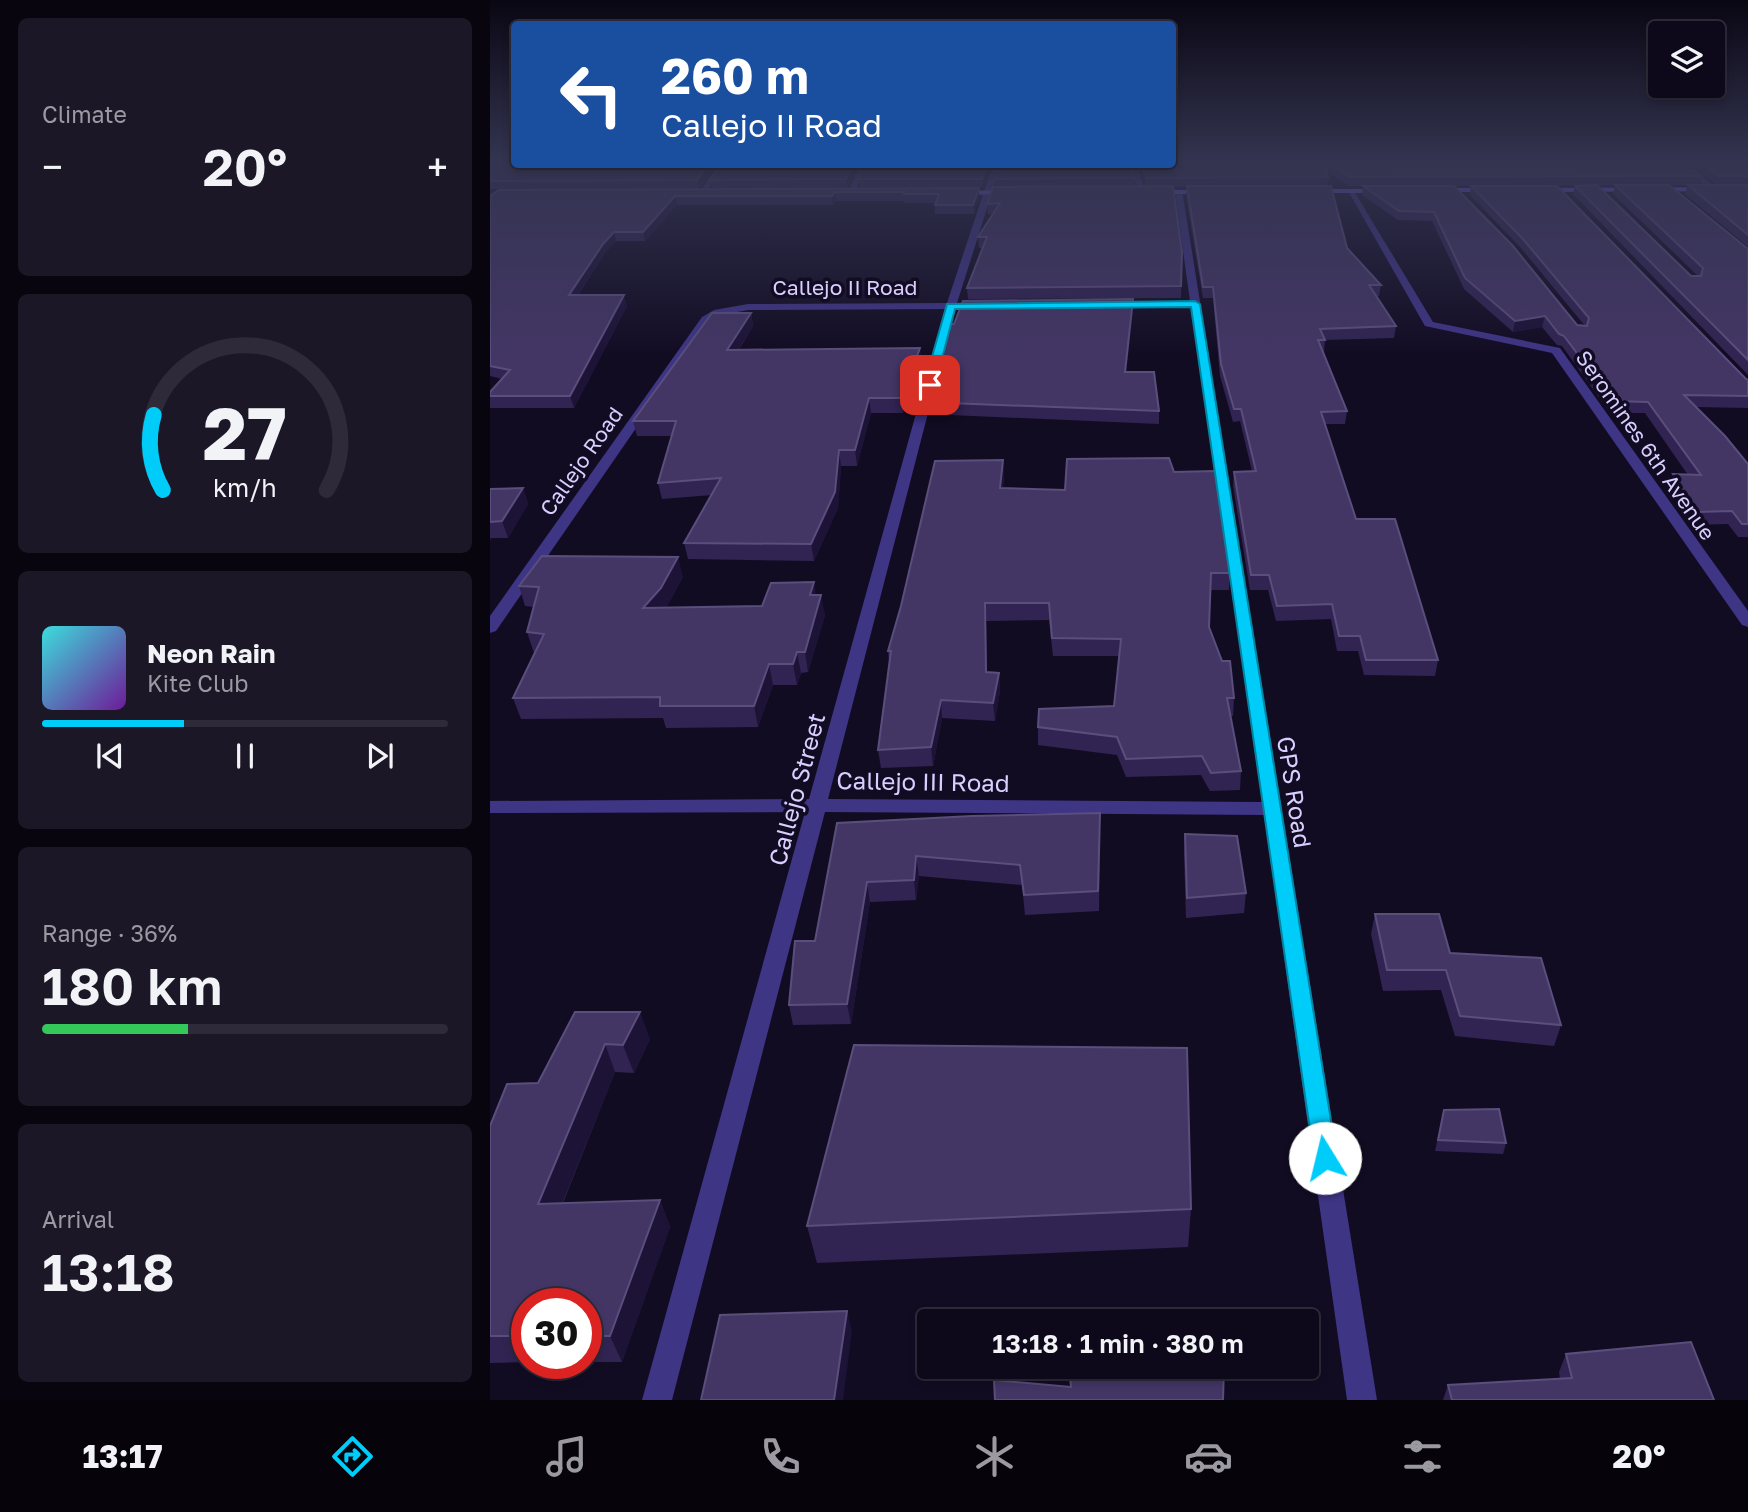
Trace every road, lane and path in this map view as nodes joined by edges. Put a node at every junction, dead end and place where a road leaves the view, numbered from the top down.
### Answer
1 (976, 225) edge
2 (1184, 225) edge
3 (1370, 225) edge
4 (1195, 304) junction
5 (1100, 305) edge
6 (951, 306) junction
7 (978, 306) edge
8 (706, 319) joint
9 (1748, 622) edge
10 (490, 628) edge
11 (817, 805) junction
12 (490, 807) edge
13 (1272, 809) junction
14 (657, 1400) edge
15 (1362, 1400) edge

1 - 6 street, Callejo Street
2 - 4 street, GPS Road
3 - 9 street, Seromines 6th Avenue
4 - 5 street
4 - 13 street, GPS Road
6 - 7 street, Callejo II Road
6 - 8 street, Callejo II Road
6 - 11 street, Callejo Street
8 - 10 street, Callejo Road
11 - 12 street, Callejo III Road
11 - 13 street, Callejo III Road
11 - 14 street, Callejo Street
13 - 15 street, GPS Road

